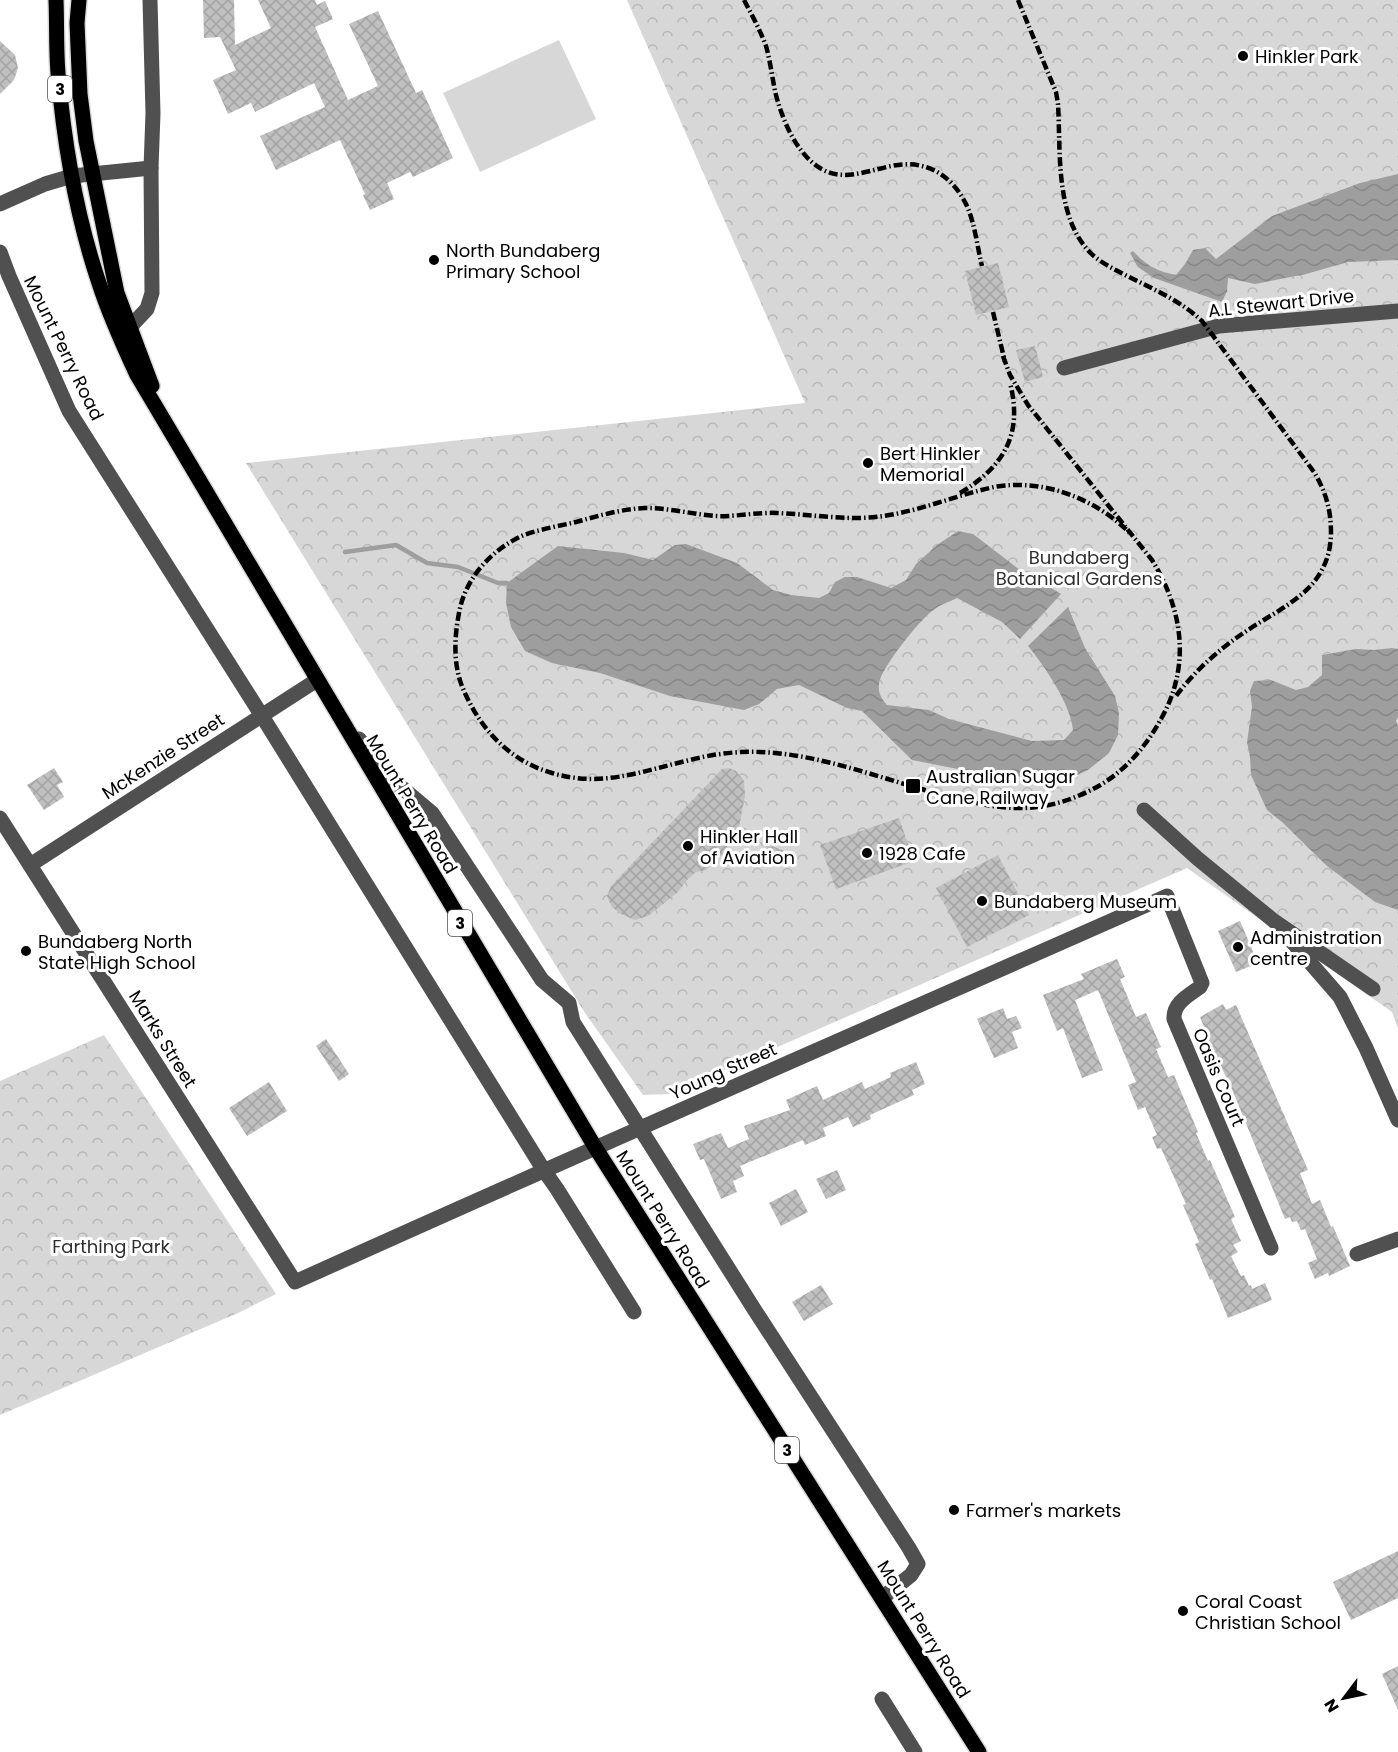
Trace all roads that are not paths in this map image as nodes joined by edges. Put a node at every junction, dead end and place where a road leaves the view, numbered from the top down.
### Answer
1 (56, 0) edge
2 (79, 0) edge
3 (150, 0) edge
4 (151, 168) junction
5 (94, 174) junction
6 (72, 176) junction
7 (0, 204) edge
8 (0, 252) edge
9 (1398, 311) edge
10 (130, 327) junction
11 (1064, 368) dead end
12 (166, 424) junction
13 (317, 680) junction
14 (327, 699) junction
15 (262, 717) junction
16 (1144, 810) dead end
17 (0, 818) edge
18 (30, 865) junction
19 (1167, 896) joint
20 (1274, 921) junction
21 (1373, 989) dead end
22 (1398, 1120) edge
23 (640, 1129) junction
24 (595, 1147) junction
25 (543, 1169) junction
26 (1398, 1239) edge
27 (1273, 1253) dead end
28 (1357, 1254) dead end
29 (294, 1282) joint
30 (634, 1312) dead end
31 (882, 1598) junction
32 (882, 1699) dead end
33 (915, 1752) edge
34 (980, 1752) edge

1 - 6 main road, Mount Perry Road / 3
2 - 5 main road, Mount Perry Road / 3
3 - 4 street
4 - 5 street
4 - 10 street
5 - 6 street
5 - 10 main road, Mount Perry Road / 3
6 - 7 street
6 - 12 main road, Mount Perry Road / 3
8 - 15 street, Mount Perry Road
9 - 11 street, A.L Stewart Drive
10 - 12 main road, Mount Perry Road / 3
12 - 13 main road, Mount Perry Road / 3
13 - 14 main road, Mount Perry Road / 3
13 - 15 street, McKenzie Street
14 - 23 street, Mount Perry Road
14 - 24 main road, Mount Perry Road / 3
15 - 18 street, McKenzie Street
15 - 25 street, Mount Perry Road
16 - 20 street
17 - 18 street, Marks Street
18 - 29 street, Marks Street
19 - 23 street, Young Street
19 - 27 street, Oasis Court
20 - 21 street
20 - 22 street
23 - 24 street, Young Street
23 - 31 street, Mount Perry Road
24 - 25 street, Young Street
24 - 31 main road, Mount Perry Road / 3
25 - 29 street, Young Street
25 - 30 street, Mount Perry Road
26 - 28 street
31 - 34 main road, Mount Perry Road / 3
32 - 33 street

